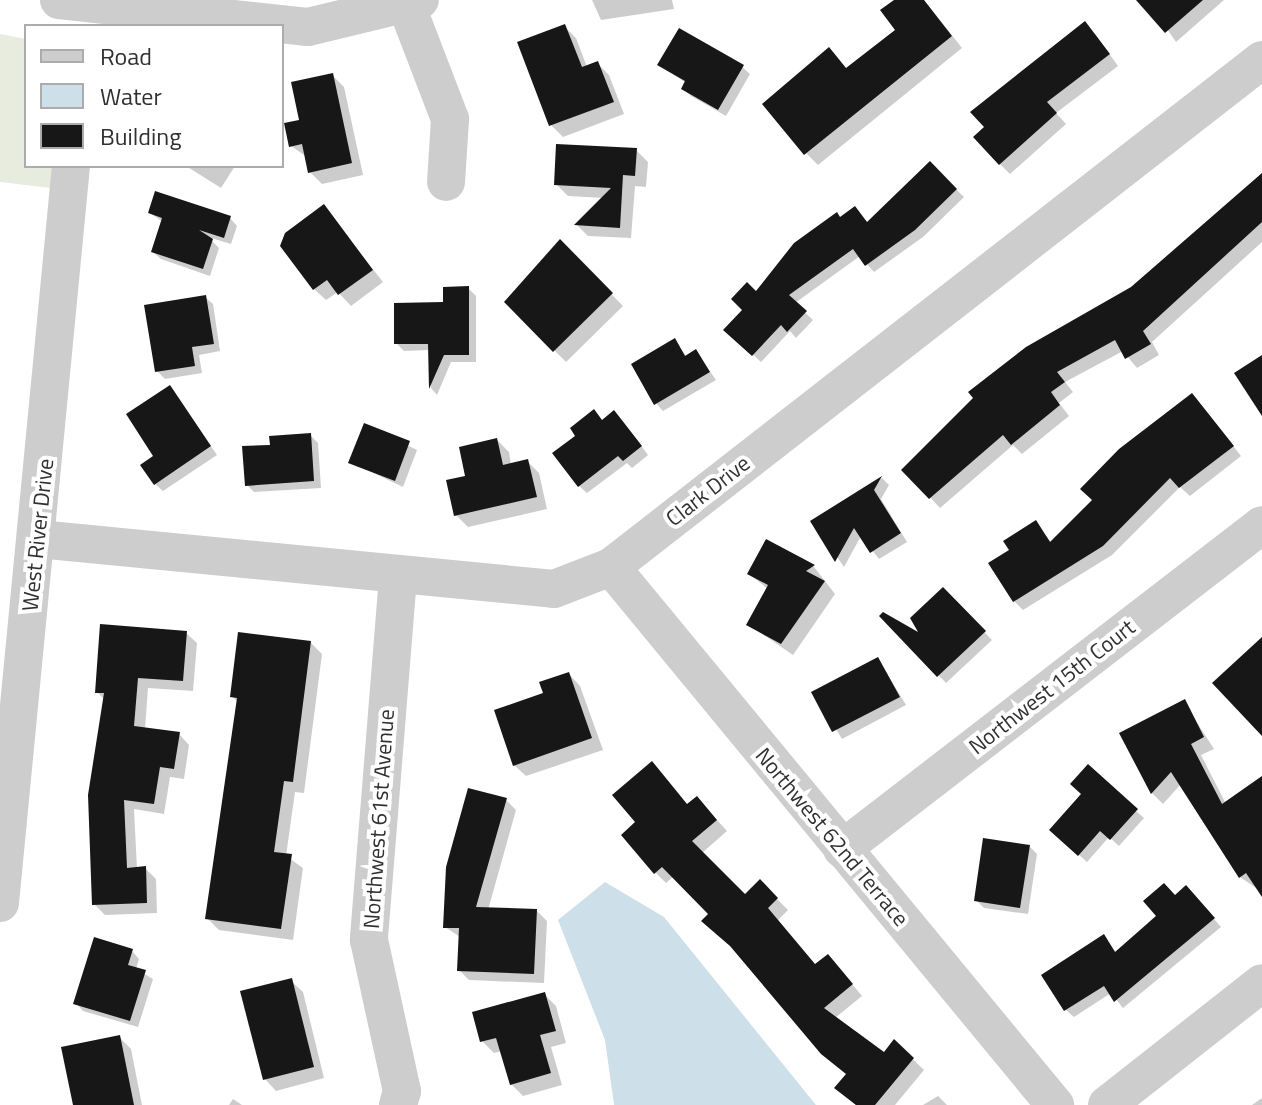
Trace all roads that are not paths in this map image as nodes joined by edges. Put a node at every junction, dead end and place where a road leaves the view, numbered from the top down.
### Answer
1 (413, 3) edge
2 (79, 8) edge
3 (272, 24) edge
4 (284, 25) edge
5 (1262, 60) edge
6 (71, 168) edge
7 (446, 182) dead end
8 (1262, 525) edge
9 (38, 539) junction
10 (611, 567) junction
11 (398, 577) junction
12 (842, 849) junction
13 (0, 903) edge
14 (1262, 983) edge
15 (398, 1105) edge
16 (1055, 1105) edge
17 (1107, 1105) edge

1 - 4 street
1 - 7 street
2 - 3 street
5 - 10 street, Clark Drive
6 - 9 street, West River Drive
8 - 12 street, Northwest 15th Court
9 - 11 street, Clark Drive
9 - 13 street, West River Drive
10 - 11 street, Clark Drive
10 - 12 street, Northwest 62nd Terrace
11 - 15 street, Northwest 61st Avenue
12 - 16 street, Northwest 62nd Terrace
14 - 17 street

